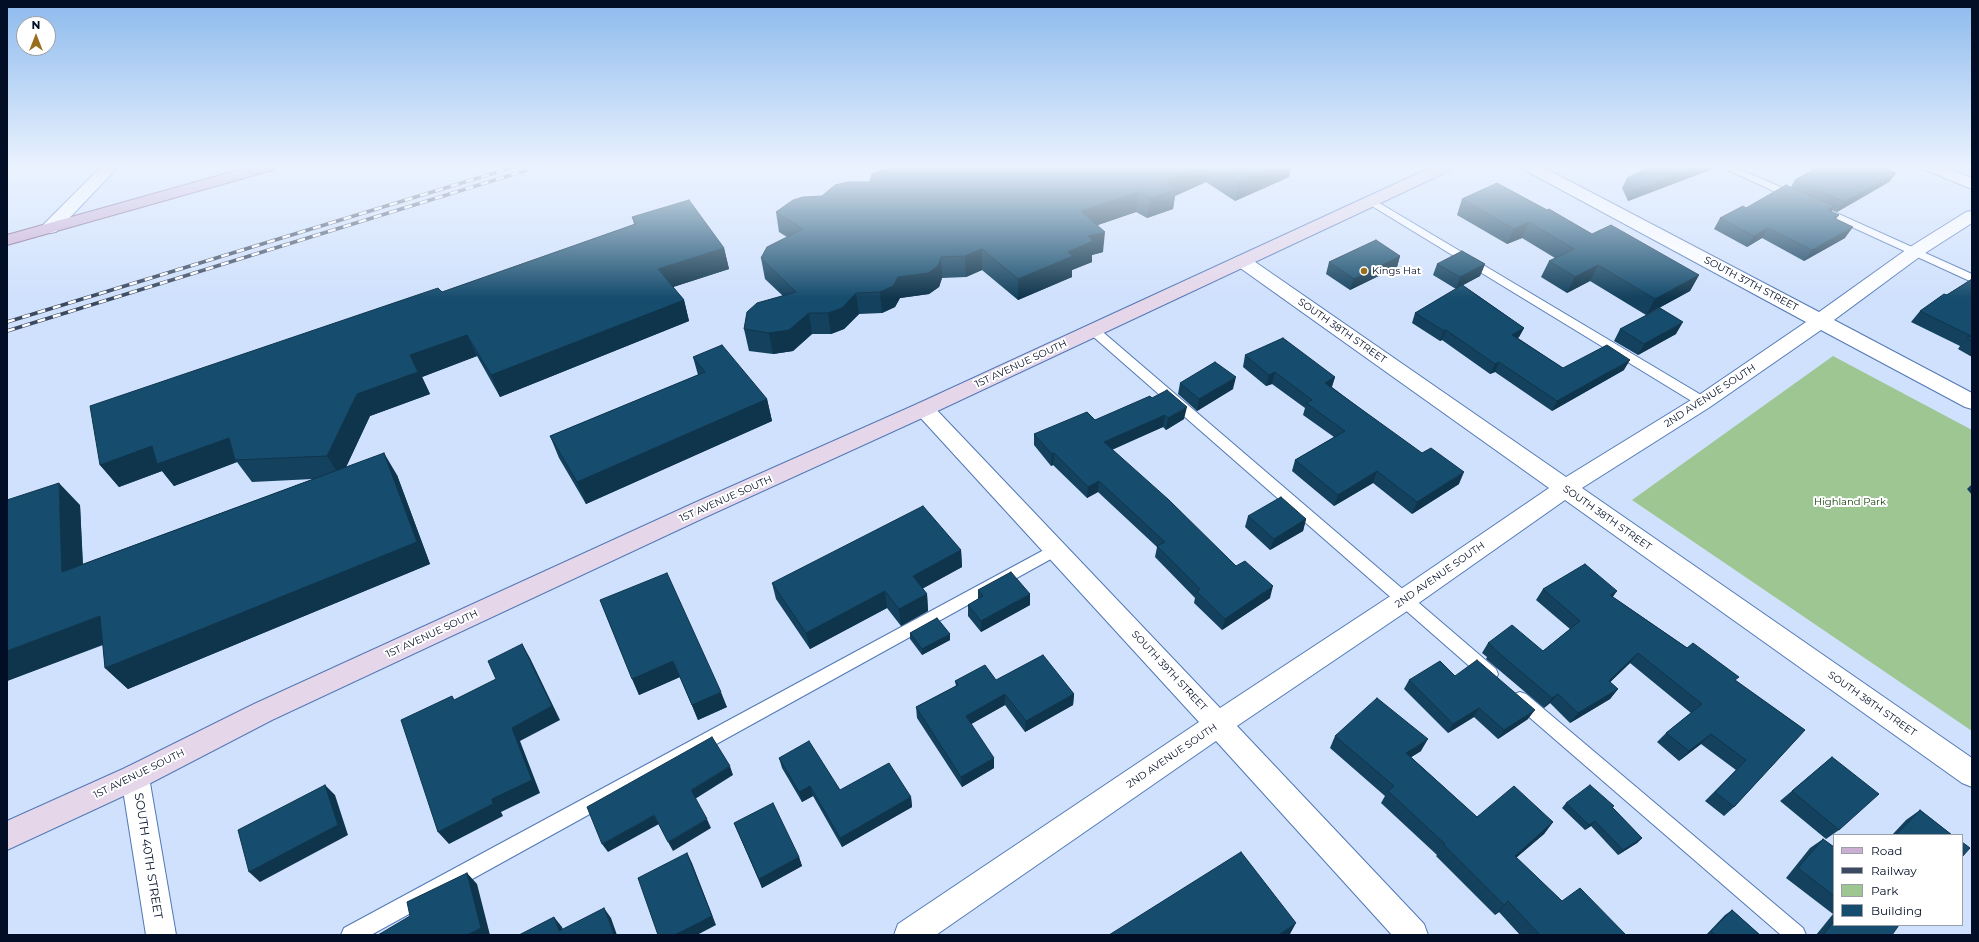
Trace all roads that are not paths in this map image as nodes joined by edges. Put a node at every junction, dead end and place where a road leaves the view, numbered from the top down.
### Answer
1 (68, 210) edge
2 (111, 210) edge
3 (1352, 210) edge
4 (1386, 210) edge
5 (1612, 210) edge
6 (1824, 210) edge
7 (1972, 216) edge
8 (50, 228) junction
9 (7, 240) edge
10 (1916, 251) junction
11 (1242, 261) junction
12 (1972, 278) edge
13 (1820, 321) junction
14 (1093, 330) junction
15 (1703, 402) junction
16 (1972, 402) edge
17 (924, 409) junction
18 (1564, 489) junction
19 (1055, 550) junction
20 (1404, 600) junction
21 (1218, 724) junction
22 (1972, 774) edge
23 (135, 777) junction
24 (7, 836) edge
25 (161, 935) edge
26 (351, 935) edge
27 (909, 935) edge
28 (1413, 935) edge
29 (1796, 935) edge

1 - 8 street
2 - 8 main road
3 - 11 street, 1ST AVENUE SOUTH
4 - 15 lane
5 - 13 street, SOUTH 37TH STREET
6 - 10 lane
7 - 10 street, 2ND AVENUE SOUTH
8 - 9 main road
10 - 12 lane
10 - 13 street, 2ND AVENUE SOUTH
11 - 14 street, 1ST AVENUE SOUTH
11 - 18 street, SOUTH 38TH STREET
13 - 15 street, 2ND AVENUE SOUTH
13 - 16 street, SOUTH 37TH STREET
14 - 17 street, 1ST AVENUE SOUTH
14 - 20 lane
15 - 18 street, 2ND AVENUE SOUTH
17 - 19 street, SOUTH 39TH STREET
17 - 23 street, 1ST AVENUE SOUTH
18 - 20 street, 2ND AVENUE SOUTH
18 - 22 street, SOUTH 38TH STREET
19 - 21 street, SOUTH 39TH STREET
19 - 26 lane
20 - 21 street, 2ND AVENUE SOUTH
20 - 29 lane
21 - 27 street, 2ND AVENUE SOUTH
21 - 28 street, SOUTH 39TH STREET
23 - 24 street, 1ST AVENUE SOUTH
23 - 25 street, SOUTH 40TH STREET

